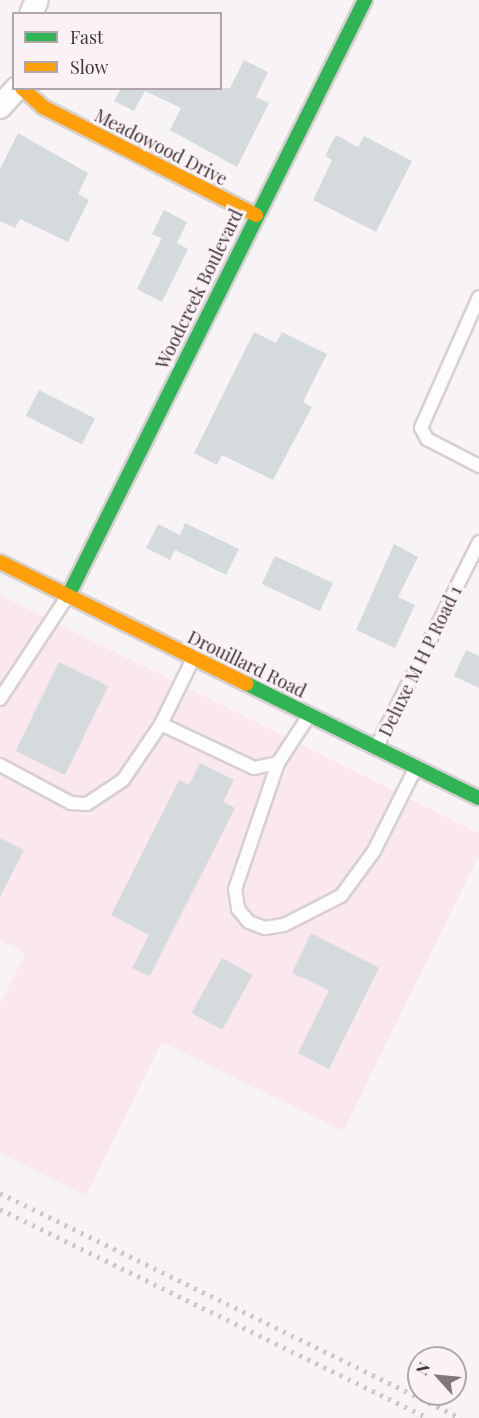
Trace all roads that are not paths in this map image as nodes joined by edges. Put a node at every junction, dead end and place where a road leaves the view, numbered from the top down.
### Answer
1 (365, 0) edge
2 (15, 90) edge
3 (24, 90) edge
4 (0, 107) edge
5 (256, 215) junction
6 (479, 297) edge
7 (479, 466) edge
8 (479, 542) edge
9 (0, 562) edge
10 (68, 596) junction
11 (194, 658) junction
12 (0, 699) edge
13 (309, 715) junction
14 (161, 724) junction
15 (377, 747) junction
16 (278, 763) junction
17 (0, 765) edge
18 (416, 767) junction
19 (479, 798) edge

1 - 5 street, Woodcreek Boulevard
2 - 4 street
3 - 5 street, Meadowood Drive
5 - 10 street, Woodcreek Boulevard
6 - 7 lane
8 - 15 lane, Deluxe M H P Road 1
9 - 10 street, Drouillard Road
10 - 11 street, Drouillard Road
10 - 12 lane
11 - 13 street, Drouillard Road
11 - 14 lane
13 - 15 street, Drouillard Road
13 - 16 lane
14 - 16 lane
14 - 17 lane
15 - 18 street, Drouillard Road
16 - 18 lane
18 - 19 street, Drouillard Road

